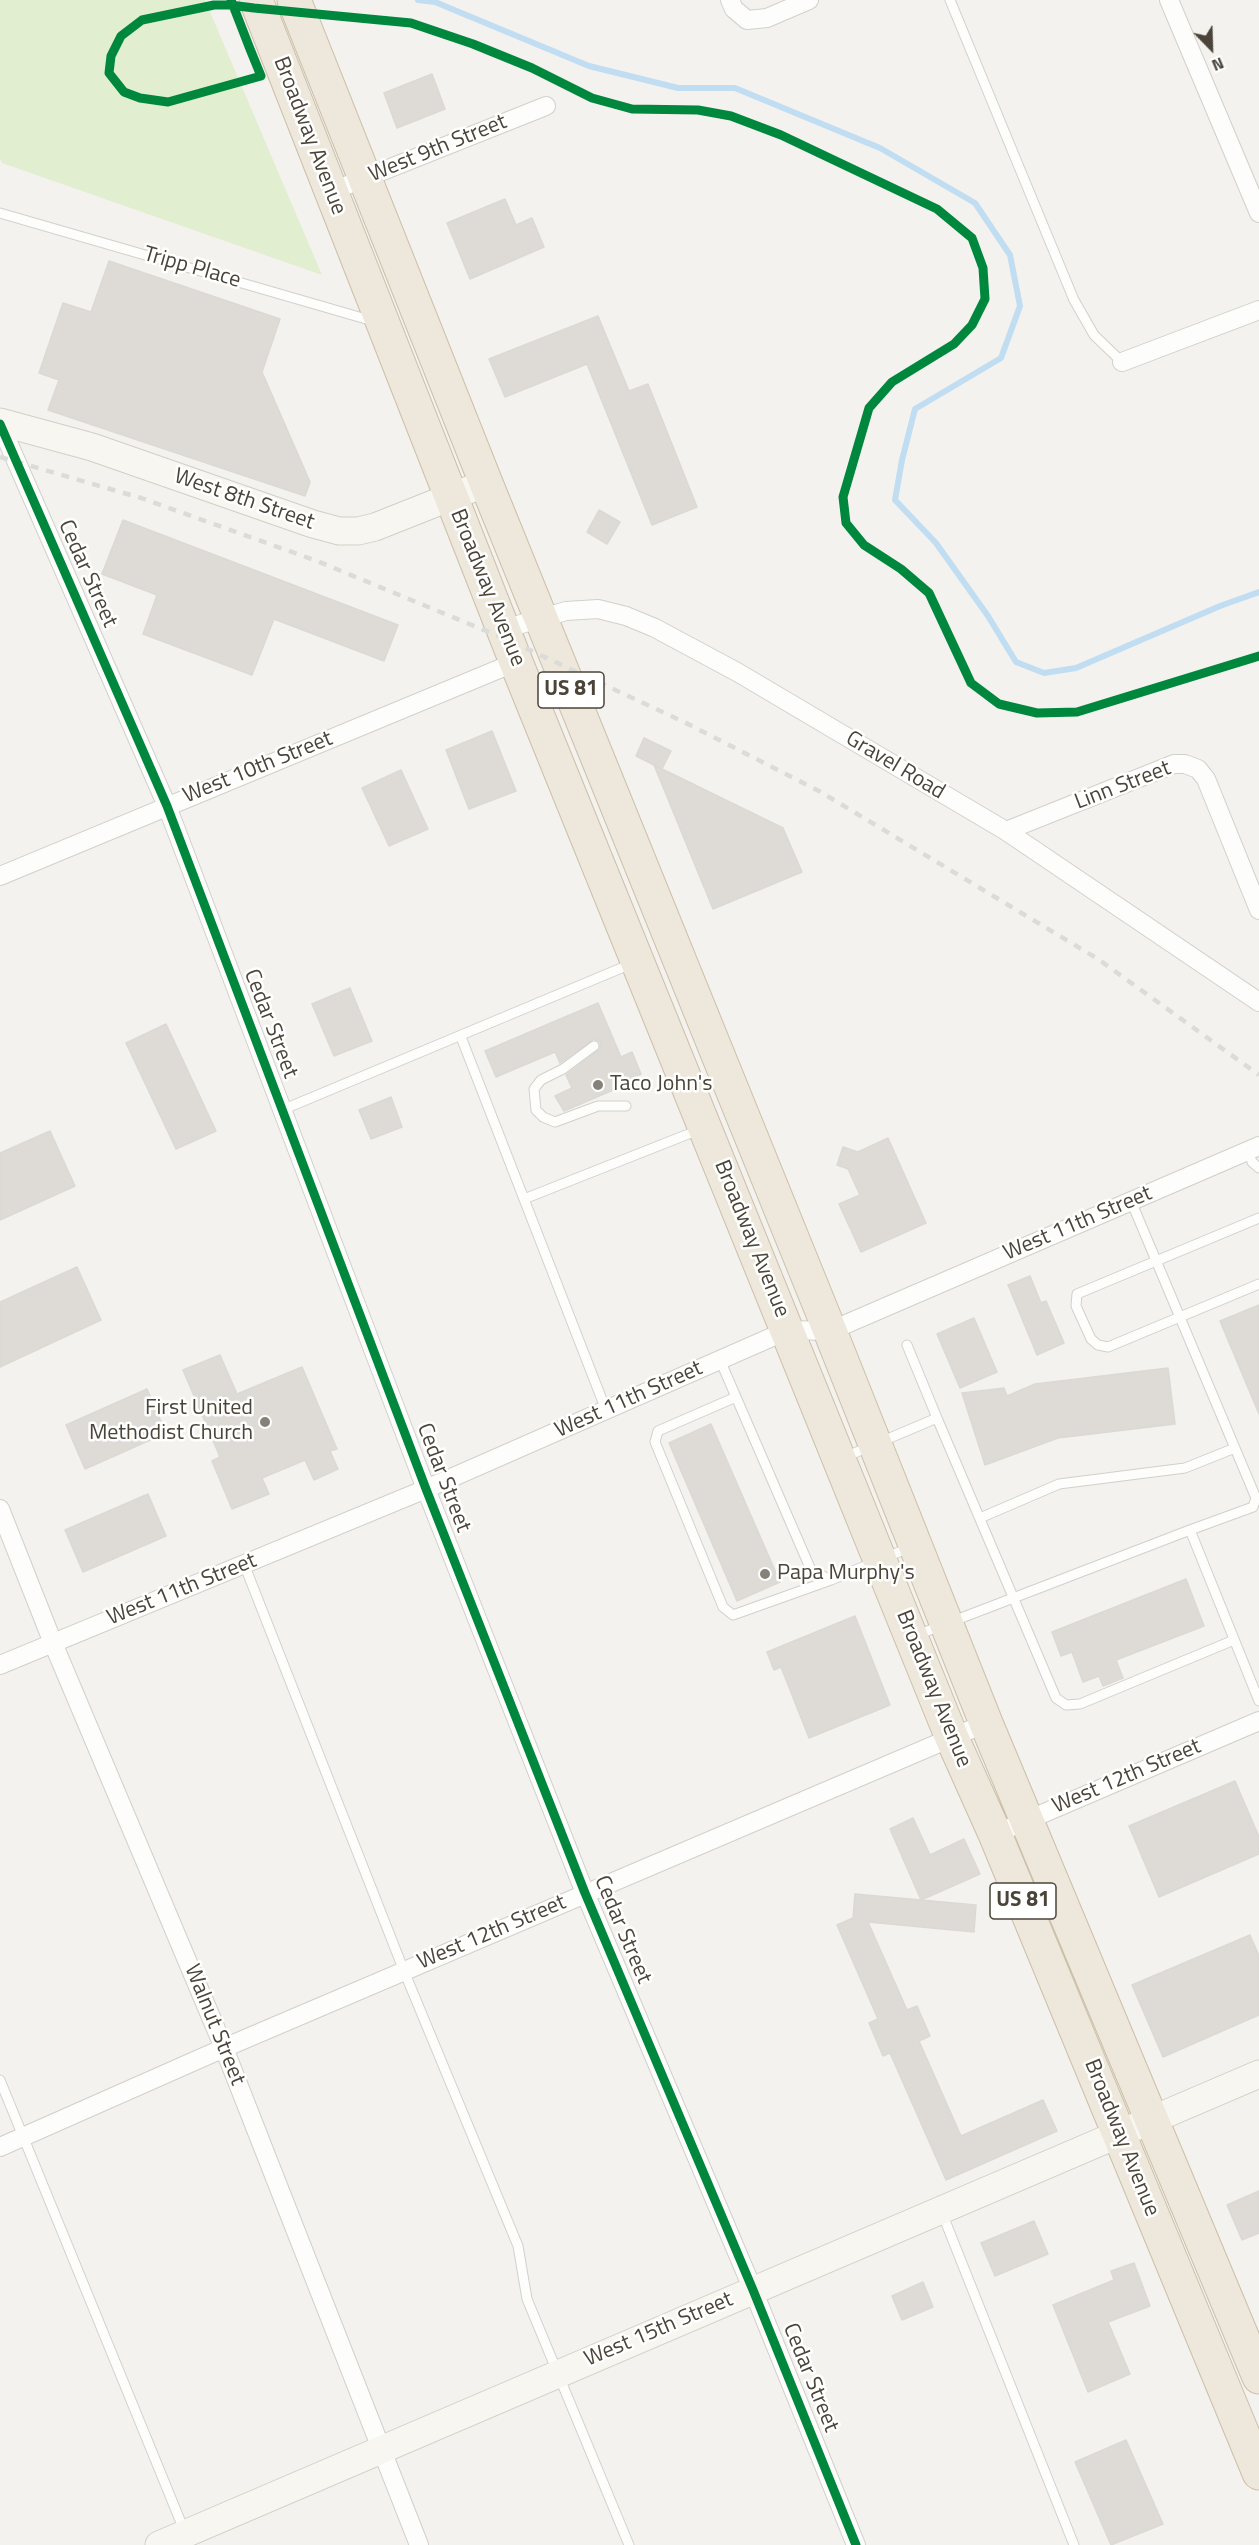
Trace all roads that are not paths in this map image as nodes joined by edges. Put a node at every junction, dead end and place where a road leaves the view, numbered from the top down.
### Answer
1 (255, 0) edge
2 (294, 0) edge
3 (730, 0) edge
4 (809, 0) edge
5 (950, 0) edge
6 (1169, 0) edge
7 (546, 106) dead end
8 (366, 178) junction
9 (330, 192) junction
10 (0, 213) edge
11 (1259, 213) edge
12 (1259, 310) edge
13 (384, 324) junction
14 (1122, 362) joint
15 (0, 423) edge
16 (486, 483) junction
17 (451, 496) junction
18 (542, 619) junction
19 (504, 629) junction
20 (516, 662) junction
21 (167, 806) junction
22 (1006, 831) junction
23 (0, 876) edge
24 (1259, 910) edge
25 (638, 962) junction
26 (1259, 1002) edge
27 (461, 1036) junction
28 (594, 1046) dead end
29 (626, 1106) dead end
30 (282, 1110) junction
31 (706, 1127) junction
32 (1253, 1148) edge
33 (1259, 1168) edge
34 (524, 1199) junction
35 (1131, 1201) junction
36 (1259, 1218) edge
37 (1156, 1261) junction
38 (1259, 1284) edge
39 (1180, 1317) junction
40 (788, 1330) junction
41 (830, 1330) junction
42 (907, 1345) dead end
43 (720, 1360) junction
44 (736, 1397) junction
45 (606, 1410) junction
46 (937, 1418) junction
47 (876, 1444) junction
48 (1234, 1448) junction
49 (840, 1459) junction
50 (426, 1489) junction
51 (0, 1509) edge
52 (980, 1518) junction
53 (1190, 1530) junction
54 (916, 1545) junction
55 (880, 1560) junction
56 (244, 1564) junction
57 (831, 1580) junction
58 (1015, 1598) junction
59 (947, 1624) junction
60 (912, 1637) junction
61 (1234, 1640) junction
62 (53, 1643) junction
63 (0, 1665) edge
64 (1259, 1701) edge
65 (1259, 1721) edge
66 (986, 1723) junction
67 (952, 1738) junction
68 (1027, 1819) junction
69 (995, 1834) junction
70 (585, 1893) junction
71 (404, 1971) junction
72 (224, 2048) junction
73 (1259, 2074) edge
74 (0, 2080) edge
75 (1153, 2119) junction
76 (1120, 2133) junction
77 (23, 2137) junction
78 (0, 2147) edge
79 (940, 2210) junction
80 (753, 2290) junction
81 (557, 2374) junction
82 (1259, 2377) edge
83 (381, 2450) junction
84 (1259, 2473) edge
85 (188, 2539) edge
86 (159, 2545) edge
87 (419, 2545) edge
88 (628, 2545) edge
89 (856, 2545) edge
90 (1074, 2545) edge

1 - 9 highway, Broadway Avenue / US 81
2 - 8 highway, Broadway Avenue / US 81
3 - 4 street
5 - 14 lane
6 - 11 street
7 - 8 street, West 9th Street
8 - 9 street, West 9th Street
8 - 16 highway, Broadway Avenue / US 81
9 - 13 highway, Broadway Avenue / US 81
10 - 13 lane, Tripp Place
12 - 14 street
13 - 17 highway, Broadway Avenue / US 81
15 - 17 street, West 8th Street
15 - 21 street, Cedar Street
16 - 17 street, West 8th Street
16 - 18 highway, Broadway Avenue / US 81
17 - 19 highway, Broadway Avenue / US 81
18 - 19 street, Gravel Road
18 - 22 street, Gravel Road
18 - 41 highway, Broadway Avenue / US 81
19 - 20 highway, Broadway Avenue / US 81
20 - 21 street, West 10th Street
20 - 25 highway, Broadway Avenue / US 81
21 - 23 street, West 10th Street
21 - 30 street, Cedar Street
22 - 24 street, Linn Street
22 - 26 street, Gravel Road
25 - 27 lane
25 - 31 highway, Broadway Avenue / US 81
27 - 30 lane
27 - 34 lane
28 - 29 lane
30 - 50 street, Cedar Street
31 - 34 lane
31 - 40 highway, Broadway Avenue / US 81
32 - 33 lane
32 - 35 street, West 11th Street
34 - 45 lane
35 - 37 lane
35 - 41 street, West 11th Street
36 - 37 lane
37 - 39 lane
37 - 39 lane
38 - 39 lane
39 - 48 lane
40 - 41 street, West 11th Street
40 - 43 street, West 11th Street
40 - 49 highway, Broadway Avenue / US 81
41 - 47 highway, Broadway Avenue / US 81
42 - 46 lane
43 - 44 lane
43 - 45 street, West 11th Street
44 - 57 lane
44 - 57 lane
45 - 50 street, West 11th Street
46 - 47 lane
46 - 52 lane
47 - 49 lane
47 - 54 highway, Broadway Avenue / US 81
48 - 52 lane
48 - 53 lane
49 - 55 highway, Broadway Avenue / US 81
50 - 56 street, West 11th Street
50 - 70 street, Cedar Street
51 - 62 street, Walnut Street
52 - 58 lane
53 - 58 lane
53 - 61 lane
54 - 55 lane
54 - 59 highway, Broadway Avenue / US 81
55 - 57 lane
55 - 60 highway, Broadway Avenue / US 81
56 - 62 street, West 11th Street
56 - 71 lane
58 - 59 lane
58 - 61 lane
59 - 60 lane
59 - 66 highway, Broadway Avenue / US 81
60 - 67 highway, Broadway Avenue / US 81
61 - 64 lane
62 - 63 street, West 11th Street
62 - 72 street, Walnut Street
65 - 68 street, West 12th Street
66 - 67 street, West 12th Street
66 - 68 highway, Broadway Avenue / US 81
67 - 69 highway, Broadway Avenue / US 81
67 - 70 street, West 12th Street
68 - 69 street, West 12th Street
68 - 75 highway, Broadway Avenue / US 81
69 - 76 highway, Broadway Avenue / US 81
70 - 71 street, West 12th Street
70 - 80 street, Cedar Street
71 - 72 street, West 12th Street
71 - 81 lane
72 - 77 street, West 12th Street
72 - 83 street, Walnut Street
73 - 75 street, West 15th Street
74 - 77 lane
75 - 76 street, West 15th Street
75 - 82 highway, Broadway Avenue / US 81
76 - 79 street, West 15th Street
76 - 84 highway, Broadway Avenue / US 81
77 - 78 street, West 12th Street
77 - 85 lane
79 - 80 street, West 15th Street
79 - 90 lane
80 - 81 street, West 15th Street
80 - 89 street, Cedar Street
81 - 83 street, West 15th Street
81 - 88 lane
83 - 85 street, West 15th Street
83 - 87 street, Walnut Street
85 - 86 street, West 15th Street

